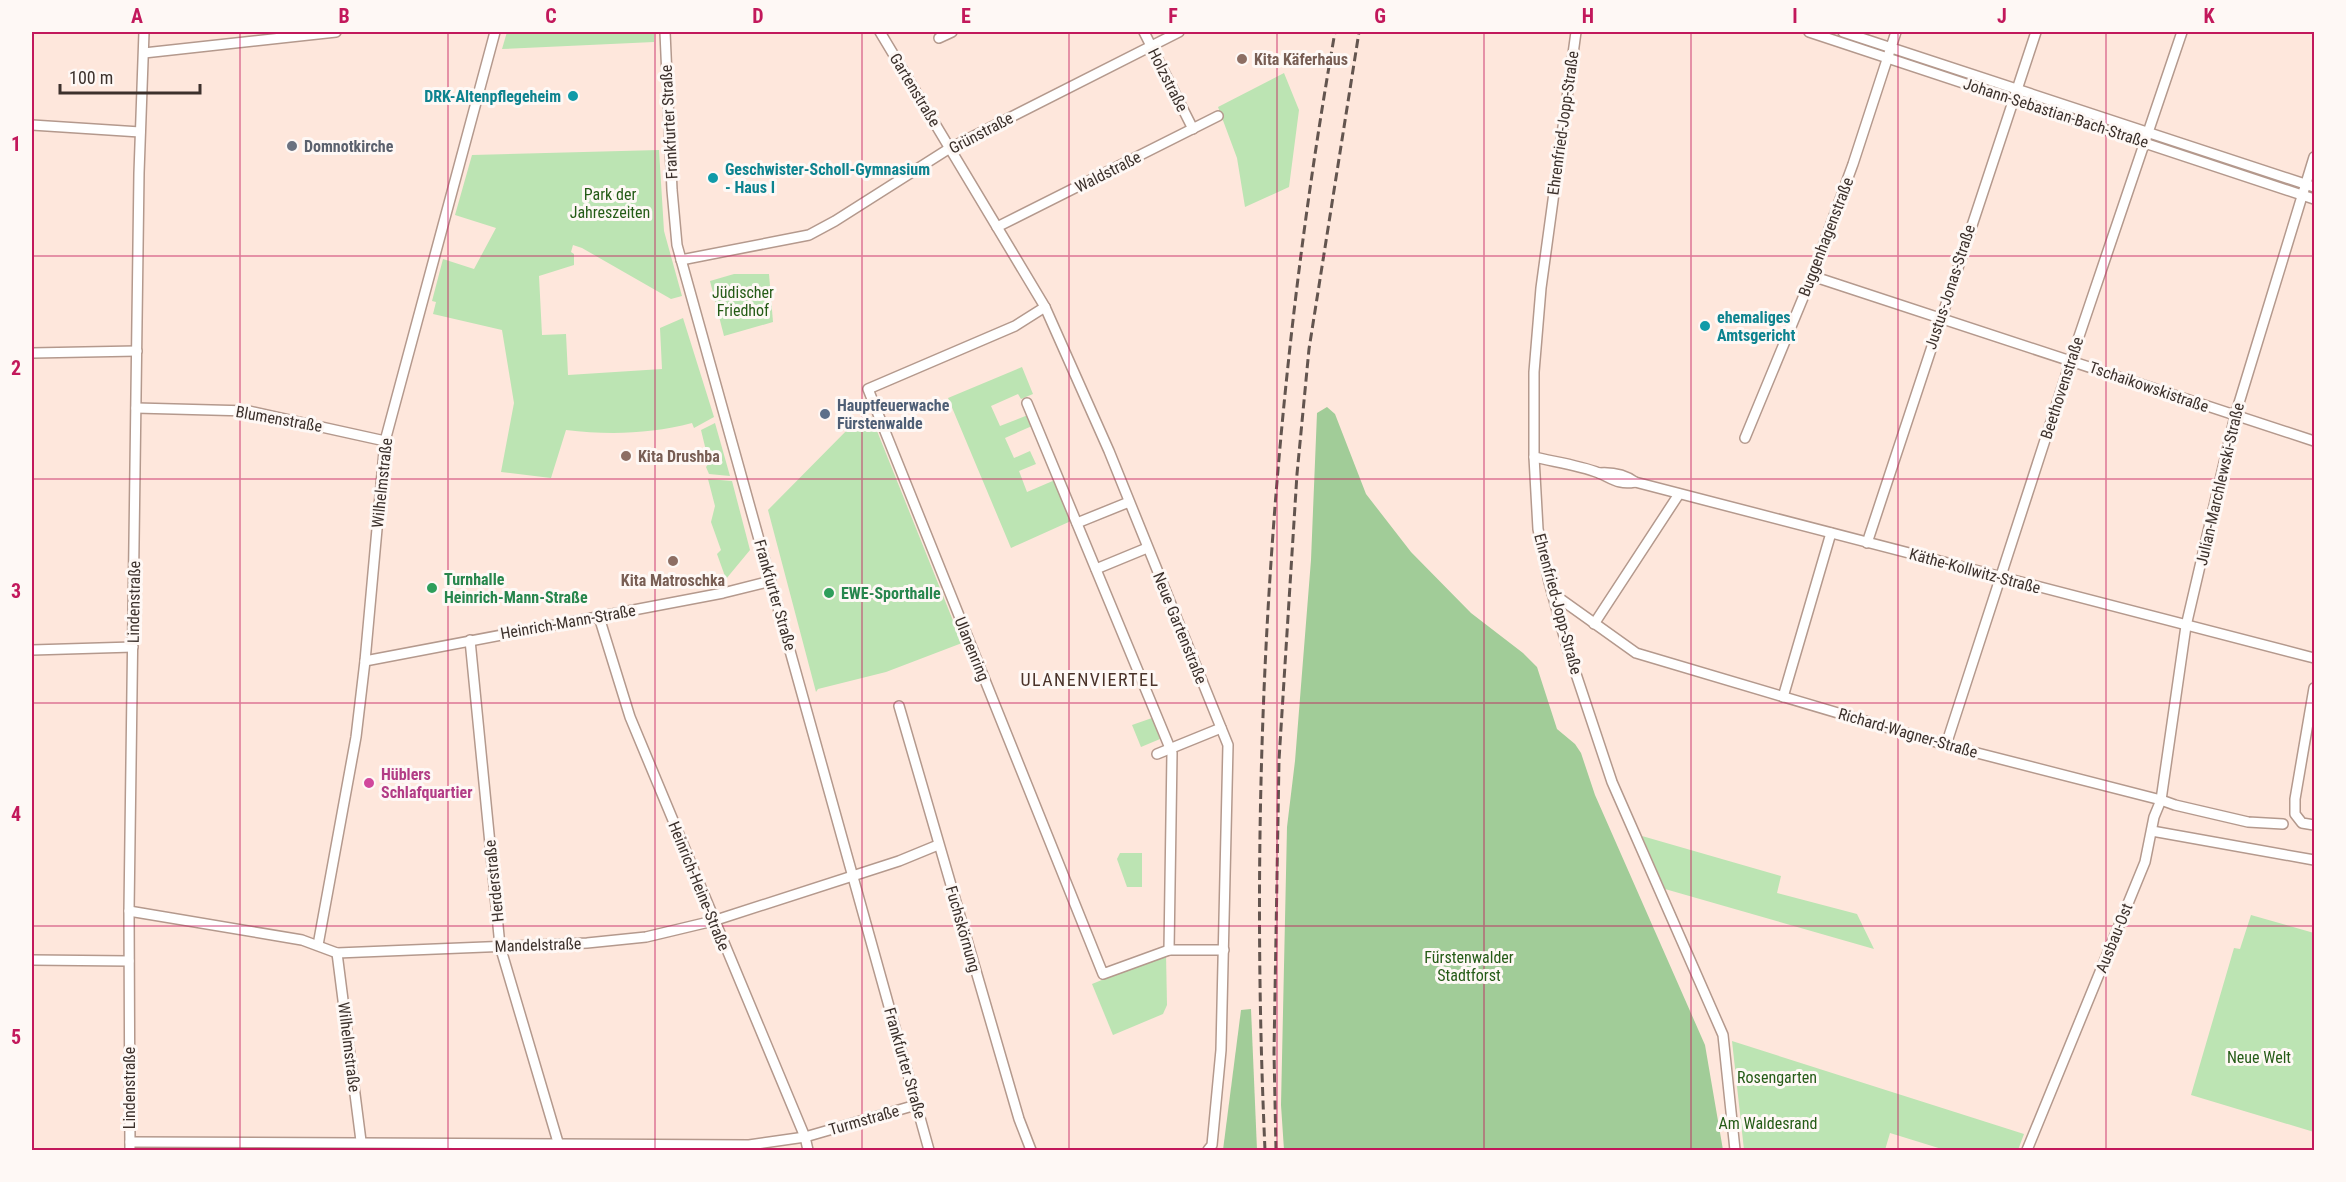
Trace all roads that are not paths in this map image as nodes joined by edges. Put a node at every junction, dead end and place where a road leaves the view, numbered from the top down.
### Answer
1 (144, 32) edge
2 (336, 32) edge
3 (495, 32) edge
4 (664, 32) edge
5 (880, 32) edge
6 (952, 32) edge
7 (1144, 32) edge
8 (1179, 32) edge
9 (1576, 32) edge
10 (1809, 32) edge
11 (1843, 32) edge
12 (1896, 32) edge
13 (2036, 32) edge
14 (2182, 32) edge
15 (939, 38) dead end
16 (1151, 45) junction
17 (1891, 47) junction
18 (144, 53) junction
19 (1887, 57) junction
20 (2017, 89) junction
21 (2013, 99) junction
22 (1218, 116) dead end
23 (32, 125) edge
24 (1193, 129) junction
25 (140, 132) junction
26 (2148, 133) junction
27 (2145, 143) junction
28 (950, 148) junction
29 (2314, 158) edge
30 (2310, 185) edge
31 (2302, 194) junction
32 (2314, 198) edge
33 (997, 227) junction
34 (681, 260) junction
35 (1812, 276) junction
36 (1045, 307) junction
37 (1939, 320) junction
38 (137, 351) junction
39 (32, 353) edge
40 (2071, 360) junction
41 (1027, 403) dead end
42 (136, 408) junction
43 (2235, 416) junction
44 (1745, 438) dead end
45 (385, 441) junction
46 (2314, 441) edge
47 (1534, 457) junction
48 (1679, 494) junction
49 (1129, 502) junction
50 (1077, 523) junction
51 (1831, 533) junction
52 (1867, 543) junction
53 (1147, 548) junction
54 (1096, 569) junction
55 (2000, 578) junction
56 (771, 581) junction
57 (1552, 593) junction
58 (599, 617) junction
59 (1594, 624) junction
60 (2186, 626) junction
61 (470, 640) junction
62 (133, 647) junction
63 (32, 650) edge
64 (2314, 658) edge
65 (365, 662) junction
66 (2314, 688) edge
67 (1783, 697) junction
68 (899, 706) dead end
69 (1221, 728) junction
70 (1946, 745) junction
71 (1170, 749) junction
72 (1157, 754) dead end
73 (2162, 800) junction
74 (2154, 817) joint
75 (2283, 824) dead end
76 (2314, 825) edge
77 (2152, 831) junction
78 (938, 845) junction
79 (2314, 860) edge
80 (853, 875) junction
81 (129, 911) junction
82 (713, 921) junction
83 (318, 945) junction
84 (500, 946) junction
85 (1168, 950) junction
86 (1224, 951) junction
87 (337, 953) junction
88 (32, 960) edge
89 (129, 961) junction
90 (916, 1105) junction
91 (804, 1137) junction
92 (361, 1142) junction
93 (130, 1146) edge
94 (560, 1148) edge
95 (808, 1150) edge
96 (929, 1150) edge
97 (1031, 1150) edge
98 (1208, 1150) edge
99 (1735, 1150) edge
100 (2027, 1150) edge

1 - 18 street, Lindenstraße
2 - 18 street
3 - 45 street, Wilhelmstraße
4 - 34 street, Frankfurter Straße
5 - 28 street, Gartenstraße
6 - 15 street
7 - 16 street, Holzstraße
8 - 16 street, Grünstraße
9 - 47 street, Ehrenfried-Jopp-Straße
10 - 19 street, Johann-Sebastian-Bach-Straße
11 - 17 street, Johann-Sebastian-Bach-Straße
12 - 17 street, Buggenhagenstraße
13 - 20 street, Justus-Jonas-Straße
14 - 26 street, Beethovenstraße
16 - 24 street, Holzstraße
16 - 28 street, Grünstraße
17 - 19 street, Buggenhagenstraße
17 - 20 street, Johann-Sebastian-Bach-Straße
18 - 25 street, Lindenstraße
19 - 21 street, Johann-Sebastian-Bach-Straße
19 - 35 street, Buggenhagenstraße
20 - 21 street, Justus-Jonas-Straße
20 - 26 street, Johann-Sebastian-Bach-Straße
21 - 27 street, Johann-Sebastian-Bach-Straße
21 - 37 street, Justus-Jonas-Straße
22 - 24 street, Waldstraße
23 - 25 street
24 - 33 street, Waldstraße
25 - 38 street, Lindenstraße
26 - 27 street, Beethovenstraße
26 - 30 street, Johann-Sebastian-Bach-Straße
27 - 31 street, Johann-Sebastian-Bach-Straße
27 - 40 street, Beethovenstraße
28 - 33 street, Neue Gartenstraße
28 - 34 street, Grünstraße
29 - 30 street, Julian-Marchlewski-Straße
30 - 31 street, Julian-Marchlewski-Straße
31 - 32 street, Johann-Sebastian-Bach-Straße
31 - 43 street, Julian-Marchlewski-Straße
33 - 36 street, Neue Gartenstraße
34 - 56 street, Frankfurter Straße
35 - 37 street, Tschaikowskistraße
35 - 44 street, Buggenhagenstraße
36 - 49 street, Neue Gartenstraße
36 - 85 street, Ulanenring
37 - 40 street, Tschaikowskistraße
37 - 52 street, Justus-Jonas-Straße
38 - 39 street
38 - 42 street, Lindenstraße
40 - 43 street, Tschaikowskistraße
40 - 55 street, Beethovenstraße
41 - 50 street
42 - 45 street, Blumenstraße
42 - 62 street, Lindenstraße
43 - 46 street, Tschaikowskistraße
43 - 60 street, Julian-Marchlewski-Straße
45 - 65 street, Wilhelmstraße
47 - 48 street, Käthe-Kollwitz-Straße
47 - 57 street, Ehrenfried-Jopp-Straße
48 - 51 street, Käthe-Kollwitz-Straße
48 - 59 street
49 - 50 street
49 - 53 street, Neue Gartenstraße
50 - 54 street
51 - 52 street, Käthe-Kollwitz-Straße
51 - 67 street
52 - 55 street, Käthe-Kollwitz-Straße
53 - 54 street
53 - 69 street, Neue Gartenstraße
54 - 71 street
55 - 60 street, Käthe-Kollwitz-Straße
55 - 70 street, Beethovenstraße
56 - 58 street, Heinrich-Mann-Straße
56 - 80 street, Frankfurter Straße
57 - 59 street, Richard-Wagner-Straße
57 - 99 street, Ehrenfried-Jopp-Straße
58 - 61 street, Heinrich-Mann-Straße
58 - 82 street, Heinrich-Heine-Straße
59 - 67 street, Richard-Wagner-Straße
60 - 64 street, Käthe-Kollwitz-Straße
60 - 73 street, Julian-Marchlewski-Straße
61 - 65 street, Heinrich-Mann-Straße
61 - 84 street, Herderstraße
62 - 63 street
62 - 81 street, Lindenstraße
65 - 83 street, Wilhelmstraße
66 - 76 street
67 - 70 street, Richard-Wagner-Straße
68 - 78 street, Fuchskörnung
69 - 71 street
69 - 86 street, Neue Gartenstraße
70 - 73 street, Richard-Wagner-Straße
71 - 72 street
71 - 85 street
73 - 74 street, Julian-Marchlewski-Straße
73 - 75 street, Richard-Wagner-Straße
74 - 77 street, Ausbau-Ost
77 - 79 street
77 - 100 street, Ausbau-Ost
78 - 80 street, Mandelstraße
78 - 97 street, Fuchskörnung
80 - 82 street, Mandelstraße
80 - 90 street, Frankfurter Straße
81 - 83 street, Mandelstraße
81 - 89 street, Lindenstraße
82 - 84 street, Mandelstraße
82 - 91 street, Heinrich-Heine-Straße
83 - 87 street, Mandelstraße
84 - 87 street, Mandelstraße
84 - 94 street, Herderstraße
85 - 86 street, Ulanenring
86 - 98 street, Neue Gartenstraße
87 - 92 street, Wilhelmstraße
88 - 89 street
89 - 93 street, Lindenstraße
90 - 91 street, Turmstraße
90 - 96 street, Frankfurter Straße
91 - 94 street, Turmstraße
91 - 95 street, Heinrich-Heine-Straße
92 - 93 street, Turmstraße
92 - 94 street, Turmstraße

